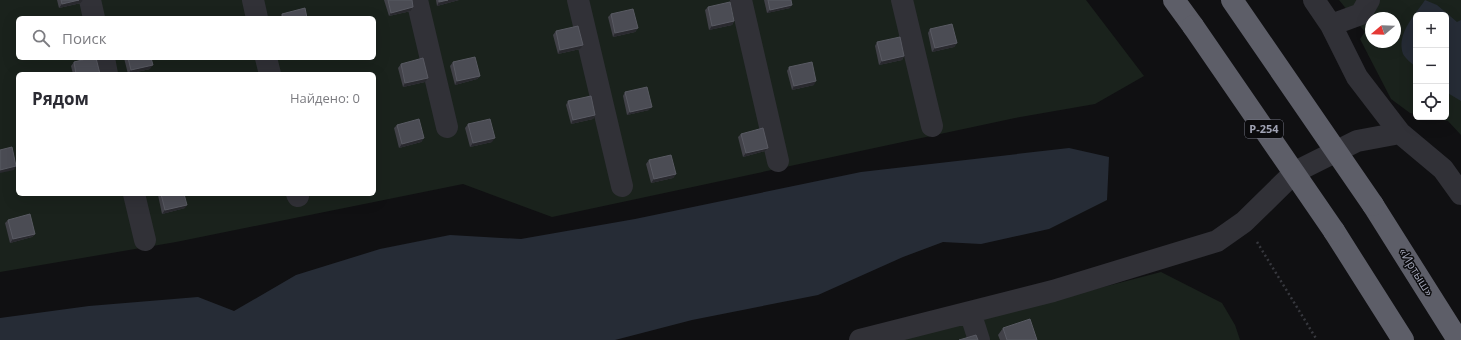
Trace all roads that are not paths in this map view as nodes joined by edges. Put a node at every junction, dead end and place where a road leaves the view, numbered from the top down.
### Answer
1 (90, 0) edge
2 (253, 0) edge
3 (417, 0) edge
4 (578, 0) edge
5 (741, 0) edge
6 (902, 0) edge
7 (1174, 0) edge
8 (1232, 0) edge
9 (1314, 0) edge
10 (1369, 0) edge
11 (94, 16) edge
12 (257, 16) edge
13 (1330, 26) junction
14 (104, 60) edge
15 (266, 60) edge
16 (107, 72) edge
17 (270, 72) edge
18 (932, 126) dead end
19 (447, 127) dead end
20 (1400, 133) junction
21 (778, 160) dead end
22 (622, 186) dead end
23 (1459, 188) edge
24 (134, 196) edge
25 (145, 240) dead end
26 (970, 312) junction
27 (860, 340) edge
28 (979, 340) edge
29 (1403, 340) edge
30 (1458, 340) edge

1 - 11 street
2 - 12 street
3 - 19 street
4 - 22 street
5 - 21 street
6 - 18 street
7 - 29 highway, Р-254, bridge
8 - 30 highway, «Иртыш», bridge
9 - 13 street
10 - 13 street
13 - 20 street
14 - 16 street
15 - 17 street
20 - 23 street
20 - 26 street
24 - 25 street
26 - 27 street
26 - 28 street

